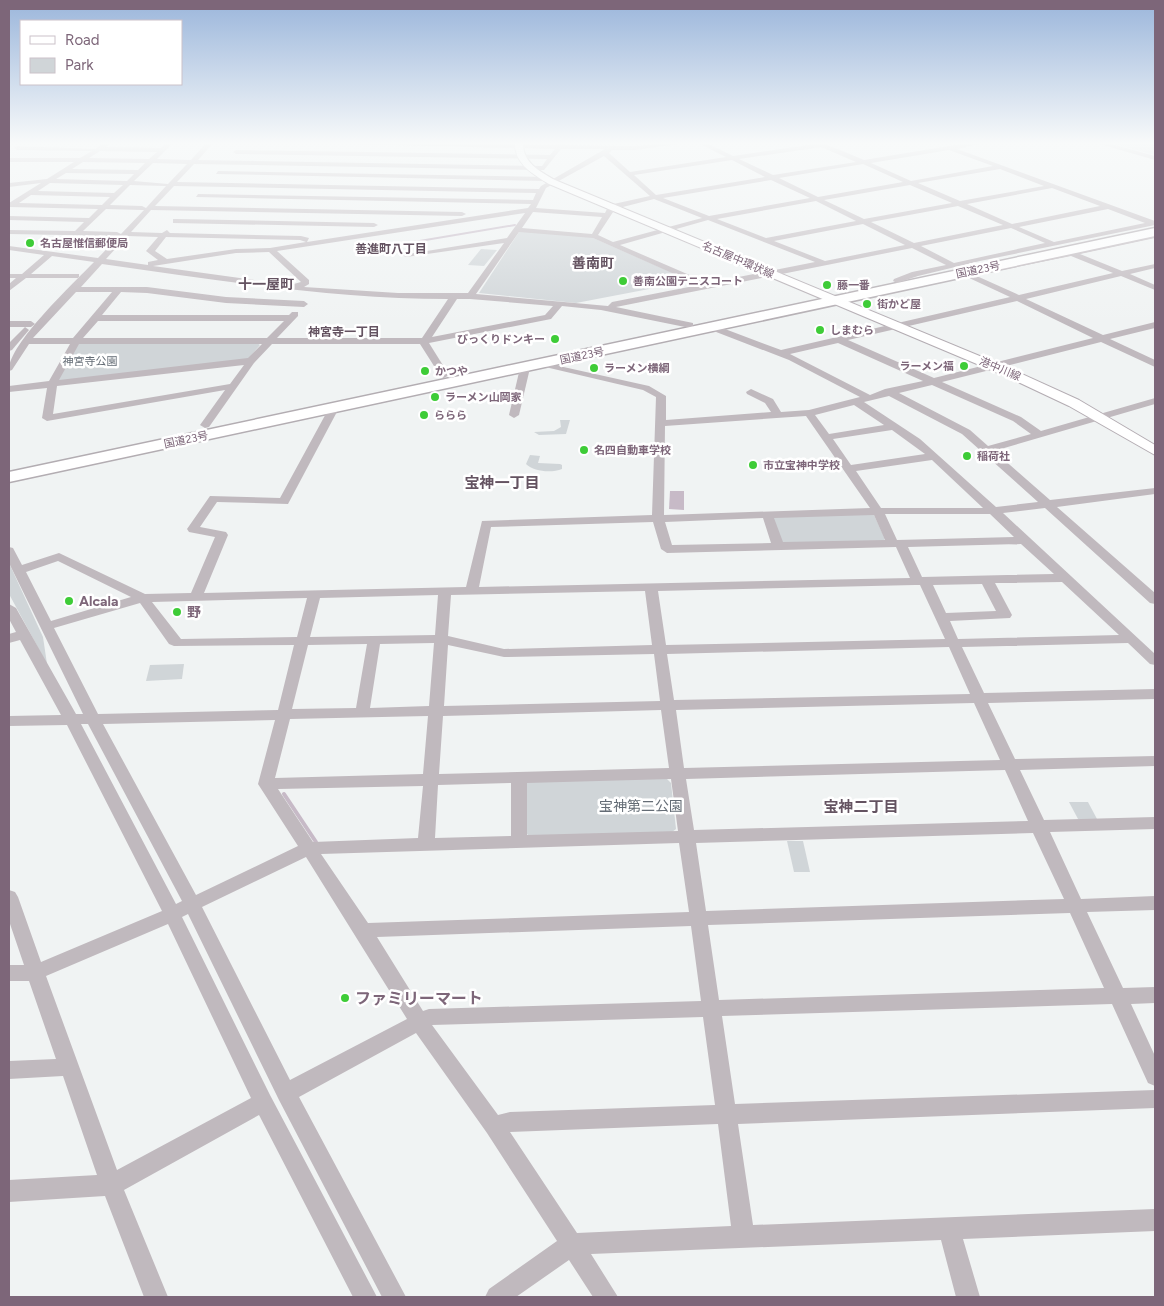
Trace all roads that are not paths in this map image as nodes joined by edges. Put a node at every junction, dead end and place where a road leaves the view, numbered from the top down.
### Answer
1 (492, 202) edge
2 (74, 203) edge
3 (109, 203) edge
4 (151, 203) edge
5 (192, 203) edge
6 (268, 203) edge
7 (387, 203) edge
8 (501, 203) edge
9 (534, 203) edge
10 (593, 203) edge
11 (635, 203) edge
12 (670, 203) edge
13 (794, 203) edge
14 (824, 203) edge
15 (964, 203) edge
16 (1097, 203) edge
17 (10, 204) edge
18 (958, 204) junction
19 (70, 206) junction
20 (532, 206) junction
21 (105, 207) junction
22 (1108, 207) junction
23 (146, 208) junction
24 (187, 208) junction
25 (262, 210) junction
26 (609, 211) junction
27 (382, 212) junction
28 (488, 215) junction
29 (9, 218) edge
30 (708, 218) junction
31 (91, 220) junction
32 (176, 221) junction
33 (863, 222) junction
34 (251, 223) junction
35 (374, 226) junction
36 (1010, 226) junction
37 (1155, 226) edge
38 (516, 230) junction
39 (665, 230) junction
40 (9, 232) edge
41 (77, 233) junction
42 (121, 234) junction
43 (164, 235) junction
44 (368, 235) junction
45 (239, 236) junction
46 (594, 236) junction
47 (1155, 236) edge
48 (509, 240) junction
49 (766, 240) junction
50 (314, 244) junction
51 (613, 244) junction
52 (1053, 244) junction
53 (912, 245) junction
54 (9, 248) edge
55 (271, 250) junction
56 (236, 251) junction
57 (1074, 254) junction
58 (49, 255) junction
59 (406, 255) dead end
60 (97, 260) junction
61 (166, 262) junction
62 (824, 263) junction
63 (137, 266) junction
64 (955, 266) junction
65 (1155, 266) edge
66 (173, 272) junction
67 (771, 274) junction
68 (1122, 274) junction
69 (970, 275) junction
70 (9, 276) edge
71 (76, 276) junction
72 (19, 278) junction
73 (901, 283) junction
74 (707, 286) junction
75 (9, 288) edge
76 (296, 288) junction
77 (1155, 288) edge
78 (74, 289) junction
79 (119, 289) junction
80 (147, 290) junction
81 (318, 290) junction
82 (454, 296) junction
83 (470, 296) junction
84 (1018, 298) junction
85 (831, 299) junction
86 (226, 300) junction
87 (304, 304) junction
88 (559, 304) junction
89 (601, 307) junction
90 (95, 318) junction
91 (209, 318) junction
92 (291, 318) junction
93 (9, 324) edge
94 (31, 324) junction
95 (690, 325) junction
96 (1155, 325) edge
97 (895, 326) junction
98 (714, 328) junction
99 (1102, 338) junction
100 (837, 339) junction
101 (424, 340) junction
102 (26, 341) junction
103 (76, 341) junction
104 (188, 341) junction
105 (270, 341) junction
106 (9, 348) edge
107 (782, 352) junction
108 (251, 361) junction
109 (544, 364) junction
110 (1155, 364) edge
111 (991, 366) junction
112 (9, 368) edge
113 (525, 368) junction
114 (444, 375) junction
115 (931, 381) junction
116 (52, 384) junction
117 (233, 386) junction
118 (9, 389) edge
119 (888, 391) junction
120 (751, 392) dead end
121 (867, 397) junction
122 (854, 400) junction
123 (1155, 401) edge
124 (334, 408) junction
125 (809, 412) junction
126 (514, 415) dead end
127 (778, 415) junction
128 (1100, 417) junction
129 (662, 423) junction
130 (205, 426) junction
131 (895, 426) junction
132 (1039, 434) junction
133 (826, 437) junction
134 (986, 450) junction
135 (1155, 451) edge
136 (934, 456) junction
137 (9, 466) edge
138 (848, 469) junction
139 (9, 477) edge
140 (1155, 491) edge
141 (1048, 504) junction
142 (992, 510) junction
143 (878, 511) junction
144 (768, 514) junction
145 (658, 517) junction
146 (1024, 540) junction
147 (896, 543) junction
148 (778, 546) junction
149 (9, 551) edge
150 (19, 570) junction
151 (1064, 578) junction
152 (986, 580) junction
153 (922, 582) junction
154 (651, 588) junction
155 (445, 592) junction
156 (471, 592) junction
157 (314, 595) junction
158 (1153, 595) edge
159 (196, 597) junction
160 (143, 598) junction
161 (9, 608) edge
162 (942, 617) junction
163 (48, 626) junction
164 (15, 636) edge
165 (441, 639) junction
166 (1130, 639) junction
167 (374, 640) junction
168 (302, 642) junction
169 (953, 642) junction
170 (660, 649) junction
171 (1155, 662) edge
172 (1155, 694) edge
173 (979, 698) junction
174 (668, 705) junction
175 (436, 712) junction
176 (362, 713) junction
177 (284, 714) junction
178 (71, 719) junction
179 (93, 719) junction
180 (9, 721) edge
181 (1155, 761) edge
182 (1011, 765) junction
183 (678, 774) junction
184 (519, 778) junction
185 (431, 780) junction
186 (266, 784) junction
187 (1155, 823) edge
188 (1040, 826) junction
189 (687, 836) junction
190 (520, 841) junction
191 (426, 844) junction
192 (309, 848) junction
193 (9, 898) edge
194 (1155, 903) edge
195 (192, 904) junction
196 (1076, 906) junction
197 (172, 914) junction
198 (699, 917) junction
199 (363, 930) junction
200 (34, 973) junction
201 (9, 974) edge
202 (1155, 995) edge
203 (1118, 996) junction
204 (712, 1008) junction
205 (419, 1021) junction
206 (70, 1067) junction
207 (9, 1070) edge
208 (1155, 1077) edge
209 (286, 1093) junction
210 (1155, 1099) edge
211 (263, 1102) junction
212 (727, 1114) junction
213 (494, 1126) junction
214 (111, 1185) junction
215 (9, 1191) edge
216 (1155, 1220) edge
217 (949, 1228) junction
218 (744, 1237) junction
219 (572, 1244) junction
220 (156, 1297) edge
221 (364, 1297) edge
222 (394, 1297) edge
223 (496, 1297) edge
224 (606, 1297) edge
225 (968, 1297) edge

1 - 28 street
2 - 19 street
3 - 21 street
4 - 23 street
5 - 24 street
6 - 25 street
7 - 27 street
8 - 20 street
9 - 20 street
10 - 26 main road, 名古屋中環状線
11 - 26 street
12 - 30 street
13 - 30 street
14 - 33 street
15 - 18 street
16 - 22 street
17 - 19 street
18 - 33 street
18 - 36 street
19 - 21 street
20 - 26 street
20 - 28 street
20 - 38 street
21 - 23 street
21 - 31 street
22 - 36 street
22 - 37 street
23 - 24 street
23 - 42 street
24 - 25 street
24 - 32 street
25 - 27 street
25 - 34 street
26 - 39 main road, 名古屋中環状線
26 - 46 street
27 - 28 street
27 - 35 street
28 - 44 street
29 - 31 street
30 - 39 street
30 - 49 street
31 - 41 street
32 - 34 street
32 - 43 street
33 - 49 street
33 - 53 street
34 - 35 street
34 - 45 street
35 - 44 street
36 - 52 street
36 - 53 street
37 - 52 street
37 - 73 highway, 国道23号
38 - 46 street
38 - 48 street
39 - 51 street
39 - 67 main road, 名古屋中環状線
40 - 41 street
41 - 42 street
42 - 43 street
42 - 60 street
43 - 45 street
43 - 61 street
44 - 50 street
45 - 50 street
45 - 56 street
46 - 51 street
47 - 57 street
48 - 59 street
48 - 83 street
49 - 62 street
50 - 55 street
51 - 74 street
52 - 64 street
53 - 62 street
53 - 64 street
54 - 58 street
55 - 56 street
55 - 76 street
56 - 61 street
57 - 68 street
57 - 69 street
58 - 60 street
58 - 72 street
60 - 63 street
60 - 71 street
60 - 78 street
61 - 63 street
62 - 67 street
63 - 66 street
64 - 73 street
65 - 68 street
66 - 76 street
66 - 80 street
67 - 74 street
67 - 85 main road, 名古屋中環状線
68 - 77 street
68 - 84 street
69 - 73 street
69 - 84 street
70 - 72 street
71 - 72 street
71 - 94 street
72 - 75 street
73 - 85 highway, 国道23号
74 - 89 street
76 - 81 street
78 - 79 street
78 - 102 street
79 - 80 street
79 - 90 street
80 - 86 street
81 - 82 street
81 - 87 street
82 - 83 street
82 - 101 street
83 - 88 street
84 - 97 street
84 - 99 street
85 - 95 highway, 国道23号
85 - 97 main road, 港中川線
85 - 98 highway, 国道23号
86 - 87 street
86 - 91 street
87 - 92 street
88 - 89 street
88 - 101 street
89 - 95 street
90 - 91 street
90 - 103 street
91 - 92 street
91 - 104 street
92 - 105 street
93 - 94 street
94 - 106 street
95 - 114 highway, 国道23号
96 - 99 street
97 - 100 street
97 - 111 main road, 港中川線
98 - 107 street
98 - 109 highway, 国道23号
99 - 110 street
99 - 111 street
100 - 107 street
100 - 115 street
101 - 105 street
101 - 114 street
102 - 103 street
102 - 112 street
103 - 104 street
103 - 116 street
104 - 105 street
105 - 108 street
107 - 121 street
108 - 116 street
108 - 117 street
109 - 113 highway, 国道23号
109 - 129 street
111 - 115 street
111 - 128 main road, 港中川線
113 - 124 highway, 国道23号
113 - 126 street
114 - 130 highway, 国道23号
115 - 119 street
115 - 132 street
116 - 117 street
116 - 118 street
117 - 130 street
119 - 121 street
119 - 134 street
120 - 127 street
121 - 122 street
122 - 125 street
122 - 131 street
123 - 128 street
124 - 139 highway, 国道23号
124 - 159 street
125 - 127 street
125 - 133 street
127 - 129 street
128 - 132 street
128 - 135 main road, 港中川線
129 - 145 street
130 - 137 highway, 国道23号
131 - 133 street
131 - 136 street
132 - 134 street
133 - 138 street
134 - 141 street
136 - 138 street
136 - 142 street
138 - 143 street
140 - 141 street
141 - 142 street
141 - 158 street
142 - 143 street
142 - 146 street
143 - 144 street
143 - 147 street
144 - 145 street
144 - 148 street
145 - 148 street
145 - 156 street
146 - 147 street
146 - 151 street
147 - 148 street
147 - 153 street
149 - 150 street
150 - 160 street
150 - 163 street
151 - 152 street
151 - 166 street
152 - 153 street
152 - 162 street
153 - 154 street
153 - 162 street
154 - 156 street
154 - 170 street
155 - 156 street
155 - 157 street
155 - 165 street
157 - 159 street
157 - 168 street
159 - 160 street
160 - 163 street
160 - 168 street
161 - 164 street
162 - 169 street
163 - 179 street
164 - 178 street
165 - 167 street
165 - 170 street
165 - 175 street
166 - 169 street
166 - 171 street
167 - 168 street
167 - 176 street
168 - 177 street
169 - 170 street
169 - 173 street
170 - 174 street
172 - 173 street
173 - 174 street
173 - 182 street
174 - 175 street
174 - 183 street
175 - 176 street
175 - 185 street
176 - 177 street
177 - 179 street
177 - 186 street
178 - 179 street
178 - 180 street
178 - 197 street
179 - 195 street
181 - 182 street
182 - 183 street
182 - 188 street
183 - 184 street
183 - 189 street
184 - 185 street
184 - 190 street
185 - 186 street
185 - 191 street
186 - 192 street
187 - 188 street
188 - 189 street
188 - 196 street
189 - 190 street
189 - 198 street
190 - 191 street
191 - 192 street
192 - 195 street
192 - 199 street
193 - 200 street
194 - 196 street
195 - 197 street
195 - 209 street
196 - 198 street
196 - 203 street
197 - 200 street
197 - 211 street
198 - 199 street
198 - 204 street
199 - 205 street
200 - 201 street
200 - 206 street
202 - 203 street
203 - 204 street
203 - 208 street
204 - 205 street
204 - 212 street
205 - 209 street
205 - 213 street
206 - 207 street
206 - 214 street
209 - 222 street
210 - 212 street
211 - 214 street
211 - 221 street
212 - 213 street
212 - 218 street
213 - 219 street
214 - 215 street
214 - 220 street
216 - 217 street
217 - 218 street
217 - 225 street
218 - 219 street
219 - 223 street
219 - 224 street

